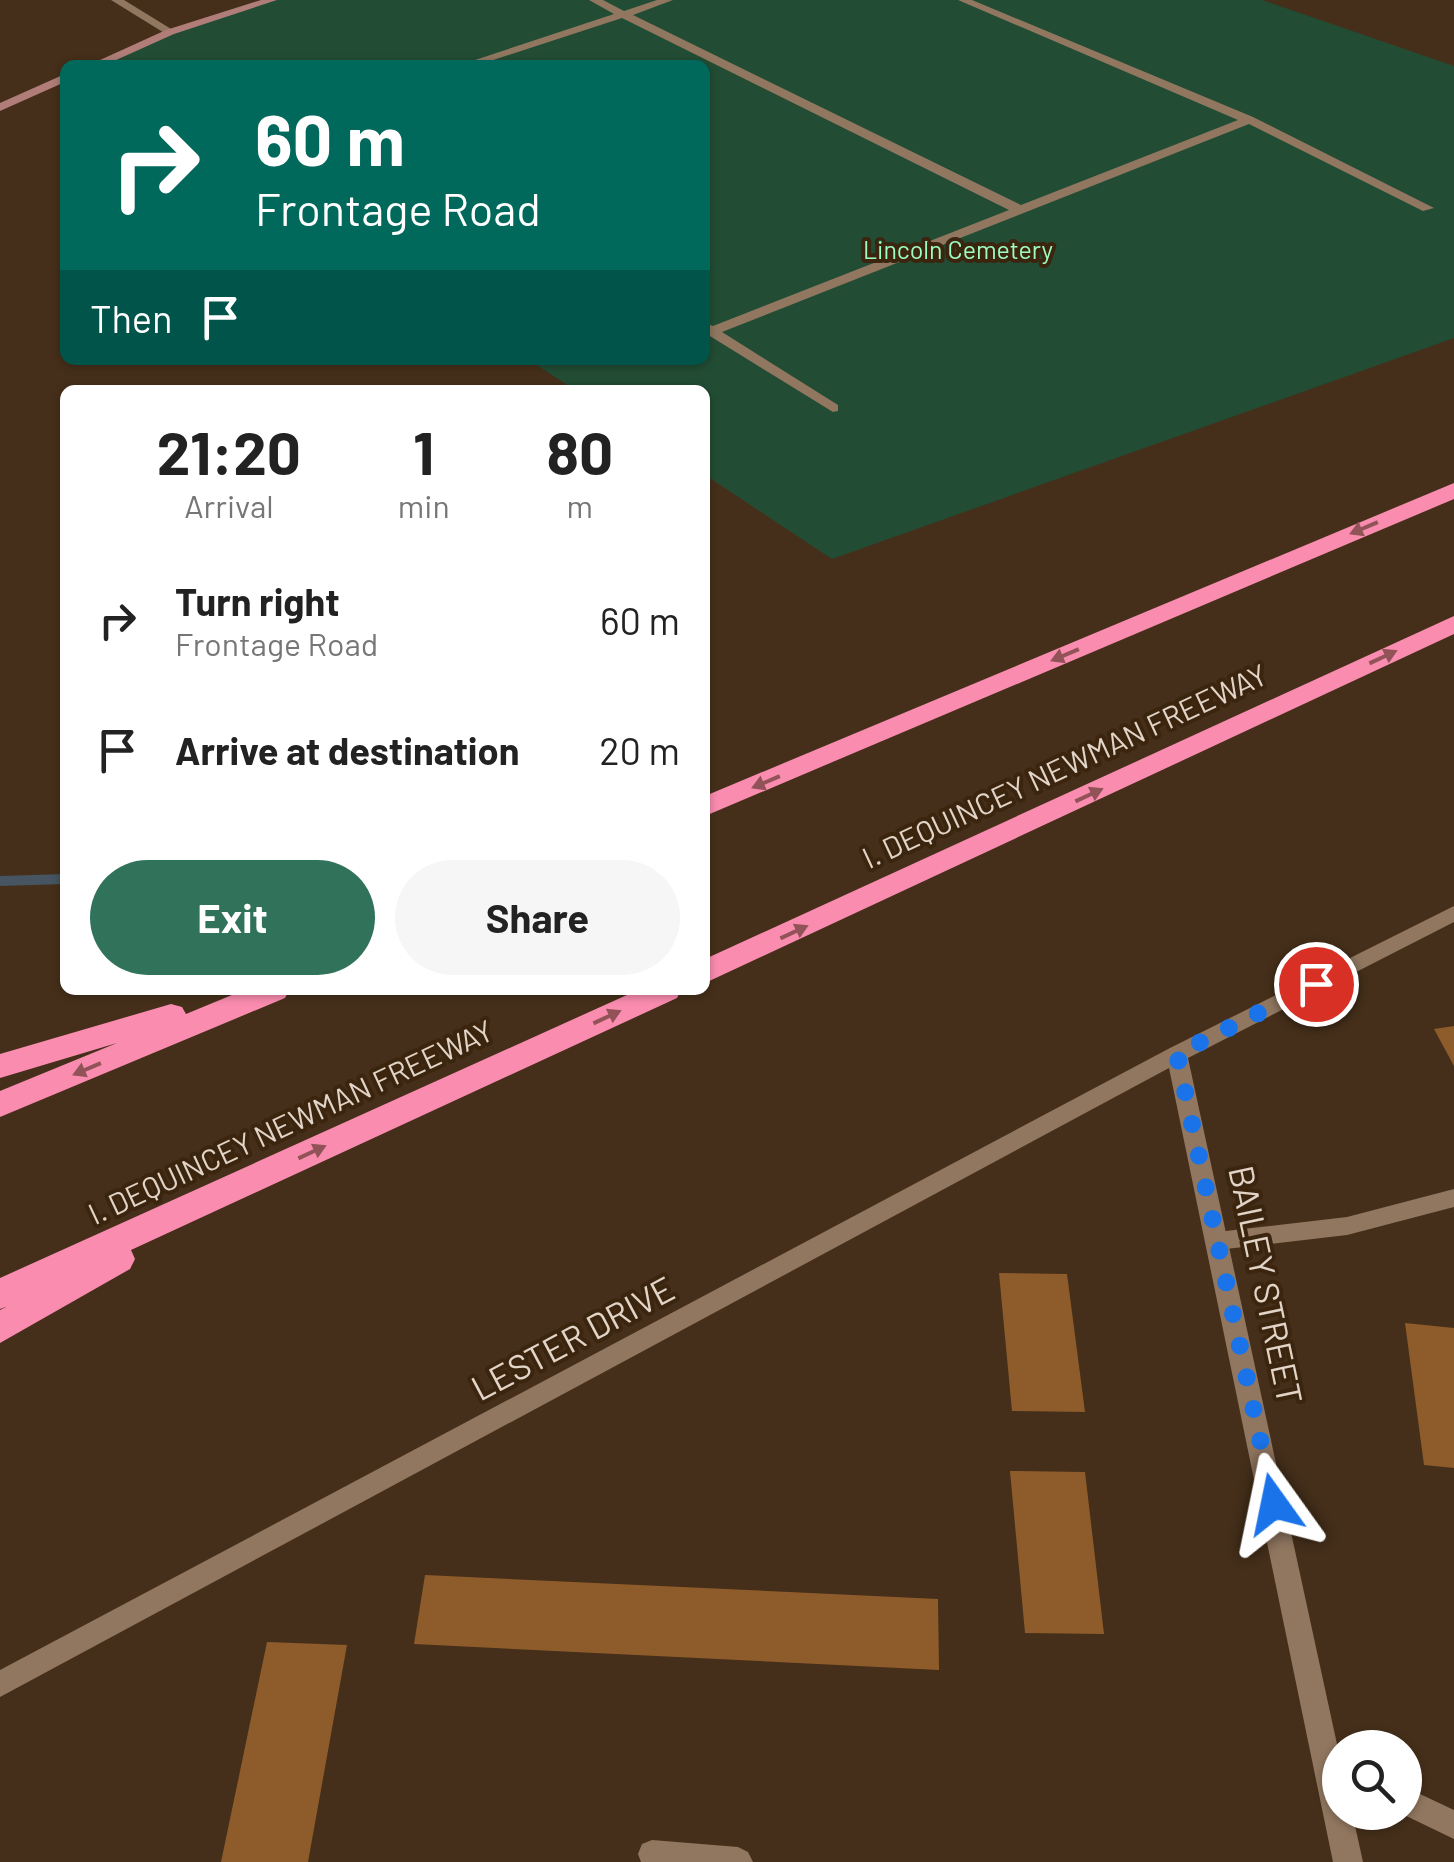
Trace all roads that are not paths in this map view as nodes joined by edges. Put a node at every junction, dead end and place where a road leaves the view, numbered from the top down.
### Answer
1 (116, 0) edge
2 (272, 0) edge
3 (594, 0) edge
4 (668, 0) edge
5 (963, 0) edge
6 (621, 14) junction
7 (170, 32) junction
8 (106, 60) edge
9 (481, 60) edge
10 (60, 80) edge
11 (0, 107) edge
12 (1250, 120) junction
13 (1016, 208) junction
14 (1428, 208) dead end
15 (710, 328) edge
16 (710, 330) edge
17 (833, 408) dead end
18 (1454, 490) edge
19 (1454, 624) edge
20 (710, 806) edge
21 (1454, 913) edge
22 (710, 970) edge
23 (239, 995) edge
24 (262, 995) edge
25 (655, 995) edge
26 (1177, 1054) junction
27 (0, 1066) edge
28 (0, 1106) edge
29 (255, 1178) junction
30 (1454, 1198) edge
31 (1218, 1241) junction
32 (0, 1294) edge
33 (0, 1328) edge
34 (0, 1684) edge
35 (1327, 1730) edge
36 (1422, 1809) edge
37 (1454, 1824) edge
38 (1344, 1830) edge
39 (652, 1854) dead end
40 (738, 1862) edge
41 (1348, 1862) edge

1 - 7 street
2 - 7 main road
3 - 6 street
4 - 6 street
5 - 12 street
6 - 9 street
6 - 13 street
7 - 8 main road
10 - 11 main road
12 - 13 street
12 - 14 street
13 - 15 street
16 - 17 street
18 -> 20 highway
22 -> 19 highway, I. DEQUINCEY NEWMAN FREEWAY
21 - 26 street, LESTER DRIVE
23 - 27 highway
24 -> 28 highway
29 -> 25 highway, I. DEQUINCEY NEWMAN FREEWAY
26 - 31 street, BAILEY STREET
26 - 34 street, LESTER DRIVE
29 - 32 highway, I. DEQUINCEY NEWMAN FREEWAY
29 - 33 highway
30 - 31 street
31 - 35 street, BAILEY STREET
36 - 37 street
38 - 41 street, BAILEY STREET
39 - 40 street

